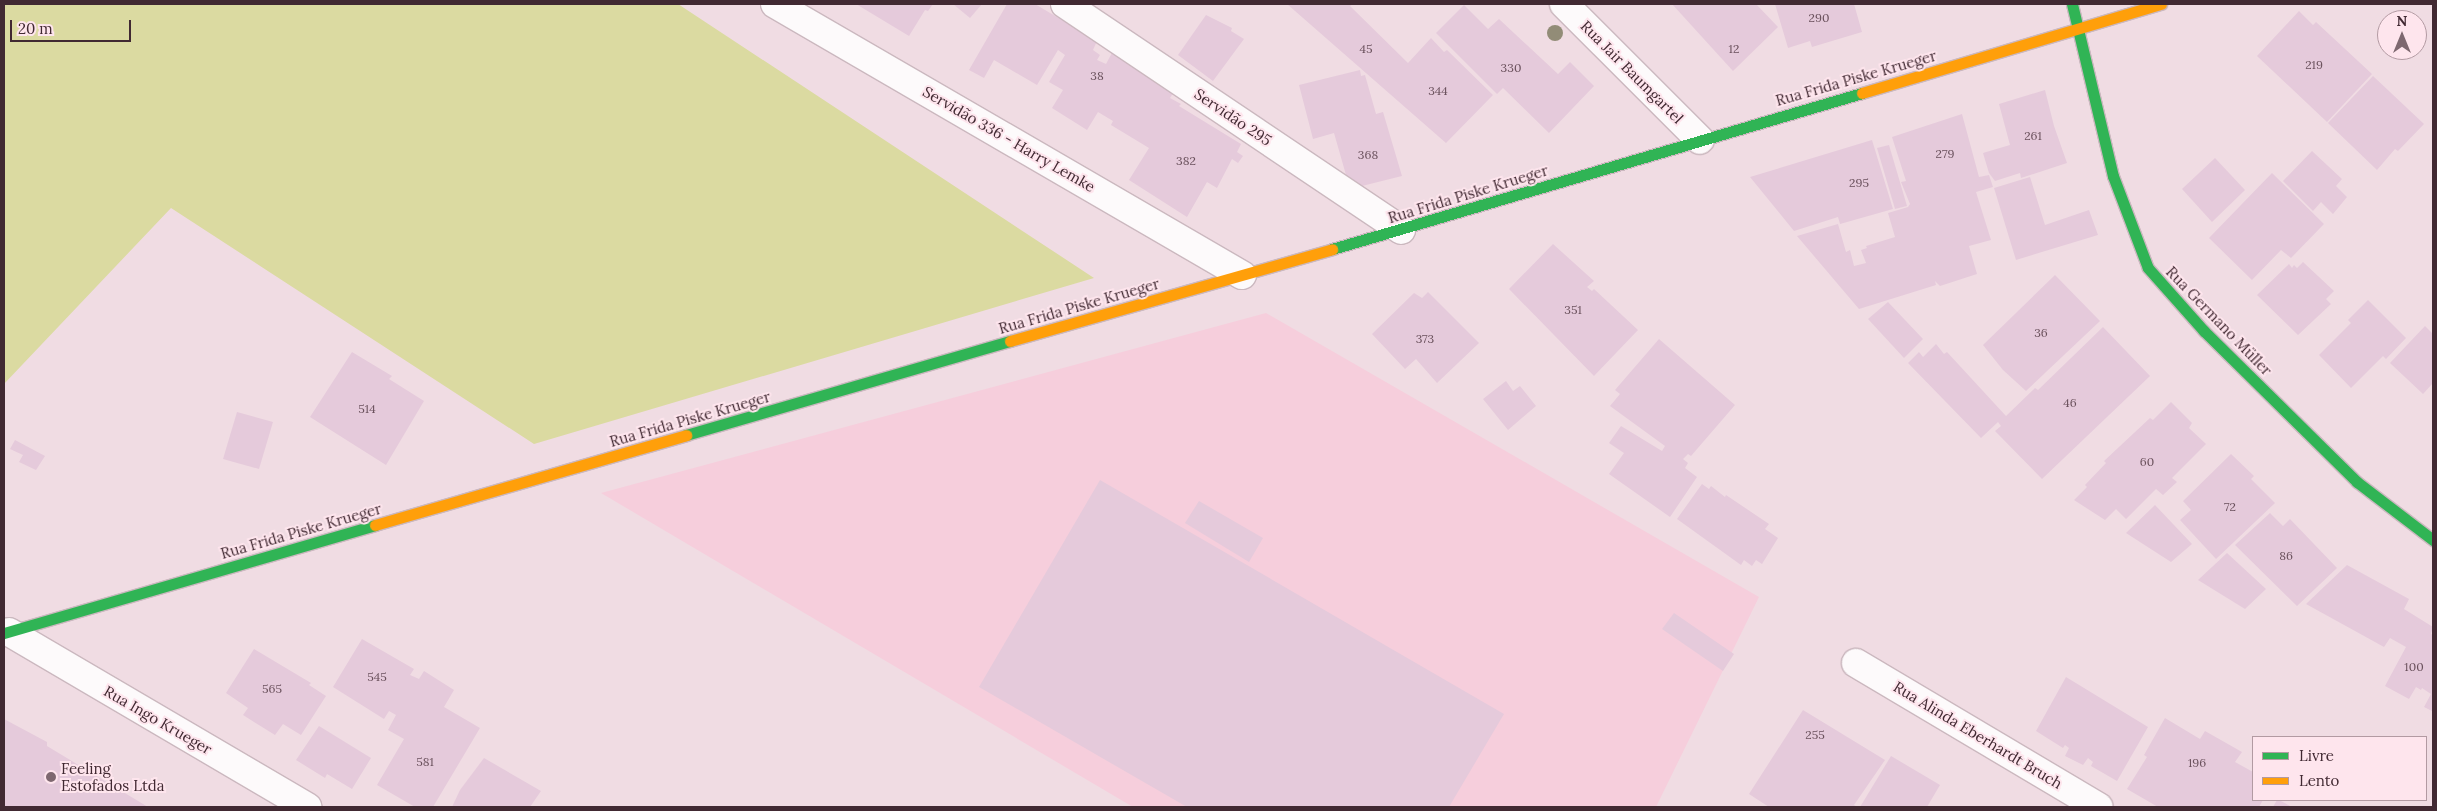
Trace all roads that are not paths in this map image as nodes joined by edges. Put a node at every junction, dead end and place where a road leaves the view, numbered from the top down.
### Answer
1 (775, 4) edge
2 (1065, 4) edge
3 (1564, 4) edge
4 (2072, 4) edge
5 (2161, 4) edge
6 (2078, 28) junction
7 (1700, 140) junction
8 (1401, 230) junction
9 (1242, 275) junction
10 (2433, 540) edge
11 (6, 633) edge
12 (1856, 663) dead end
13 (307, 807) edge
14 (2099, 807) edge

1 - 9 street, Servidão 336 - Harry Lemke
2 - 8 street, Servidão 295
3 - 7 street, Rua Jair Baumgartel
4 - 6 street, Rua Germano Müller
5 - 6 street, Rua Frida Piske Krueger
6 - 7 street, Rua Frida Piske Krueger
6 - 10 street, Rua Germano Müller
7 - 8 street, Rua Frida Piske Krueger
8 - 9 street, Rua Frida Piske Krueger
9 - 11 street, Rua Frida Piske Krueger
11 - 13 street, Rua Ingo Krueger
12 - 14 street, Rua Alinda Eberhardt Bruch

